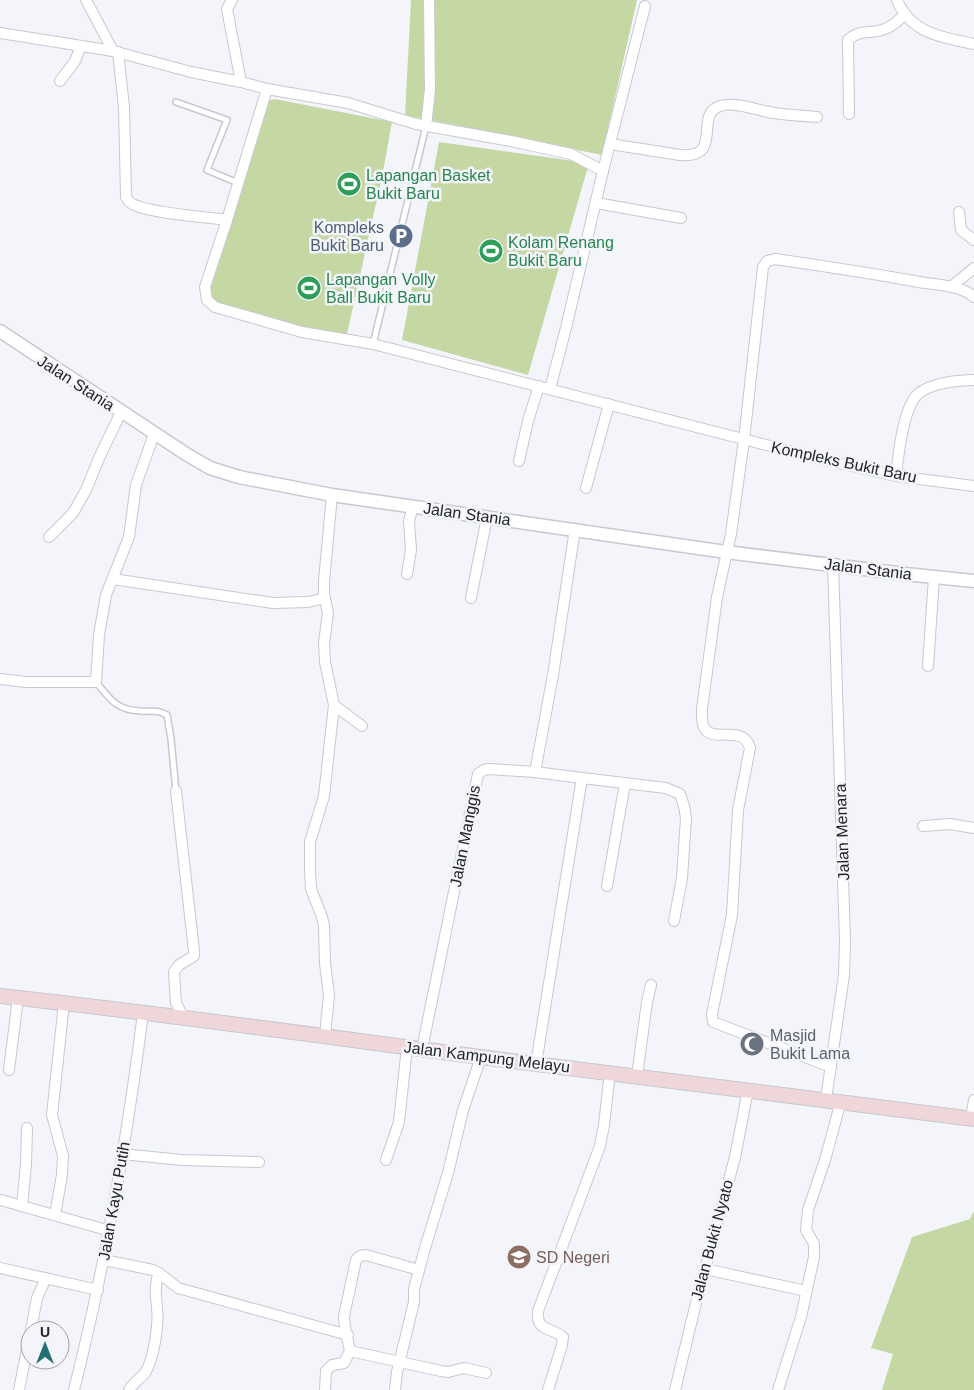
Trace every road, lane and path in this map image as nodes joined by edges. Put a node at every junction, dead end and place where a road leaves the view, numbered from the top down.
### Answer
1 (86, 0) edge
2 (429, 0) edge
3 (897, 0) edge
4 (230, 1) edge
5 (644, 6) dead end
6 (906, 14) junction
7 (0, 33) edge
8 (974, 44) edge
9 (81, 46) junction
10 (116, 52) junction
11 (60, 81) dead end
12 (241, 82) junction
13 (266, 90) junction
14 (176, 102) dead end
15 (849, 114) dead end
16 (817, 117) dead end
17 (426, 126) junction
18 (610, 144) junction
19 (603, 171) junction
20 (238, 183) junction
21 (596, 203) junction
22 (959, 212) dead end
23 (681, 218) dead end
24 (227, 220) junction
25 (974, 240) edge
26 (974, 268) edge
27 (951, 288) junction
28 (974, 297) edge
29 (0, 331) edge
30 (373, 344) junction
31 (974, 380) edge
32 (544, 388) junction
33 (609, 404) junction
34 (121, 412) junction
35 (154, 434) junction
36 (744, 440) junction
37 (519, 461) dead end
38 (896, 476) junction
39 (974, 486) edge
40 (586, 488) dead end
41 (332, 495) junction
42 (413, 506) junction
43 (487, 517) junction
44 (575, 529) junction
45 (49, 537) dead end
46 (726, 552) junction
47 (833, 564) junction
48 (407, 574) dead end
49 (934, 577) junction
50 (113, 578) junction
51 (974, 581) edge
52 (325, 598) junction
53 (471, 598) dead end
54 (928, 666) dead end
55 (0, 679) edge
56 (96, 682) junction
57 (334, 705) junction
58 (362, 726) dead end
59 (535, 772) junction
60 (582, 778) junction
61 (625, 783) junction
62 (176, 791) joint
63 (923, 826) dead end
64 (974, 828) edge
65 (606, 886) dead end
66 (674, 921) dead end
67 (651, 985) dead end
68 (0, 996) edge
69 (18, 998) junction
70 (64, 1003) junction
71 (143, 1013) junction
72 (177, 1018) junction
73 (325, 1036) junction
74 (407, 1047) junction
75 (422, 1049) junction
76 (481, 1057) junction
77 (536, 1064) junction
78 (831, 1067) junction
79 (9, 1070) dead end
80 (610, 1072) junction
81 (637, 1076) junction
82 (748, 1090) junction
83 (826, 1099) junction
84 (974, 1100) edge
85 (841, 1101) junction
86 (972, 1119) edge
87 (27, 1128) dead end
88 (122, 1154) junction
89 (386, 1160) dead end
90 (259, 1162) dead end
91 (0, 1200) edge
92 (22, 1206) junction
93 (55, 1215) junction
94 (110, 1231) junction
95 (104, 1260) junction
96 (0, 1268) edge
97 (704, 1269) junction
98 (419, 1270) junction
99 (159, 1273) junction
100 (46, 1278) junction
101 (98, 1290) junction
102 (806, 1292) junction
103 (33, 1320) edge
104 (348, 1335) junction
105 (350, 1351) junction
106 (399, 1362) junction
107 (23, 1370) edge
108 (486, 1373) dead end
109 (19, 1390) edge
110 (74, 1390) edge
111 (129, 1390) edge
112 (325, 1390) edge
113 (395, 1390) edge
114 (548, 1390) edge
115 (675, 1390) edge
116 (778, 1390) edge

1 - 10 street
2 - 17 street
3 - 6 street
4 - 12 street
5 - 18 street
6 - 8 street
6 - 15 street
7 - 9 street
9 - 10 street
9 - 11 street
10 - 12 street
10 - 24 street
12 - 13 street
13 - 17 street
13 - 20 street, Kompleks Bukit Baru
14 - 20 lane
16 - 18 street
17 - 19 street
17 - 30 lane
18 - 19 street
19 - 21 street
20 - 24 street, Kompleks Bukit Baru
21 - 23 street
21 - 32 street
22 - 25 street
24 - 30 street, Kompleks Bukit Baru
26 - 27 street
27 - 28 street
27 - 36 street
29 - 34 street, Jalan Stania
30 - 32 street, Kompleks Bukit Baru
31 - 38 street
32 - 33 street, Kompleks Bukit Baru
32 - 37 street
33 - 36 street, Kompleks Bukit Baru
33 - 40 street
34 - 35 street, Jalan Stania
34 - 45 street
35 - 41 street, Jalan Stania
35 - 50 street
36 - 38 street, Kompleks Bukit Baru
36 - 46 street
38 - 39 street, Kompleks Bukit Baru
41 - 42 street, Jalan Stania
41 - 52 street
42 - 43 street, Jalan Stania
42 - 48 street
43 - 44 street, Jalan Stania
43 - 53 street
44 - 46 street, Jalan Stania
44 - 59 street
46 - 47 street, Jalan Stania
46 - 78 street
47 - 49 street, Jalan Stania
47 - 78 street, Jalan Menara
49 - 51 street, Jalan Stania
49 - 54 street
50 - 52 street
50 - 56 street
52 - 57 street
55 - 56 street
56 - 62 lane
57 - 58 street
57 - 73 street
59 - 60 street
59 - 75 street, Jalan Manggis
60 - 61 street
60 - 77 street
61 - 65 street
61 - 66 street
62 - 72 street
63 - 64 street
67 - 81 street
68 - 69 main road, Jalan Kampung Melayu
69 - 70 main road, Jalan Kampung Melayu
69 - 79 street
70 - 71 main road, Jalan Kampung Melayu
70 - 93 street
71 - 72 main road, Jalan Kampung Melayu
71 - 88 street, Jalan Kayu Putih
72 - 73 main road, Jalan Kampung Melayu
73 - 74 main road, Jalan Kampung Melayu
74 - 75 main road, Jalan Kampung Melayu
74 - 89 street
75 - 76 main road, Jalan Kampung Melayu
76 - 77 main road, Jalan Kampung Melayu
76 - 98 street
77 - 80 main road, Jalan Kampung Melayu
78 - 83 street, Jalan Menara
80 - 81 main road, Jalan Kampung Melayu
80 - 114 street
81 - 82 main road, Jalan Kampung Melayu
82 - 83 main road, Jalan Kampung Melayu
82 - 97 street, Jalan Bukit Nyato
83 - 85 main road, Jalan Kampung Melayu
84 - 86 street
85 - 86 main road, Jalan Kampung Melayu
85 - 102 street
87 - 92 street
88 - 90 street
88 - 94 street, Jalan Kayu Putih
91 - 92 street
92 - 93 street
93 - 94 street
94 - 95 street, Jalan Kayu Putih
95 - 99 street
95 - 101 street, Jalan Kayu Putih
96 - 100 street
97 - 102 street
97 - 115 street, Jalan Bukit Nyato
98 - 104 street
98 - 106 street
99 - 104 street
99 - 111 street
100 - 101 street
100 - 103 street
101 - 110 street, Jalan Kayu Putih
102 - 116 street
104 - 105 street
105 - 106 street
105 - 112 street
106 - 108 street
106 - 113 street
107 - 109 street

